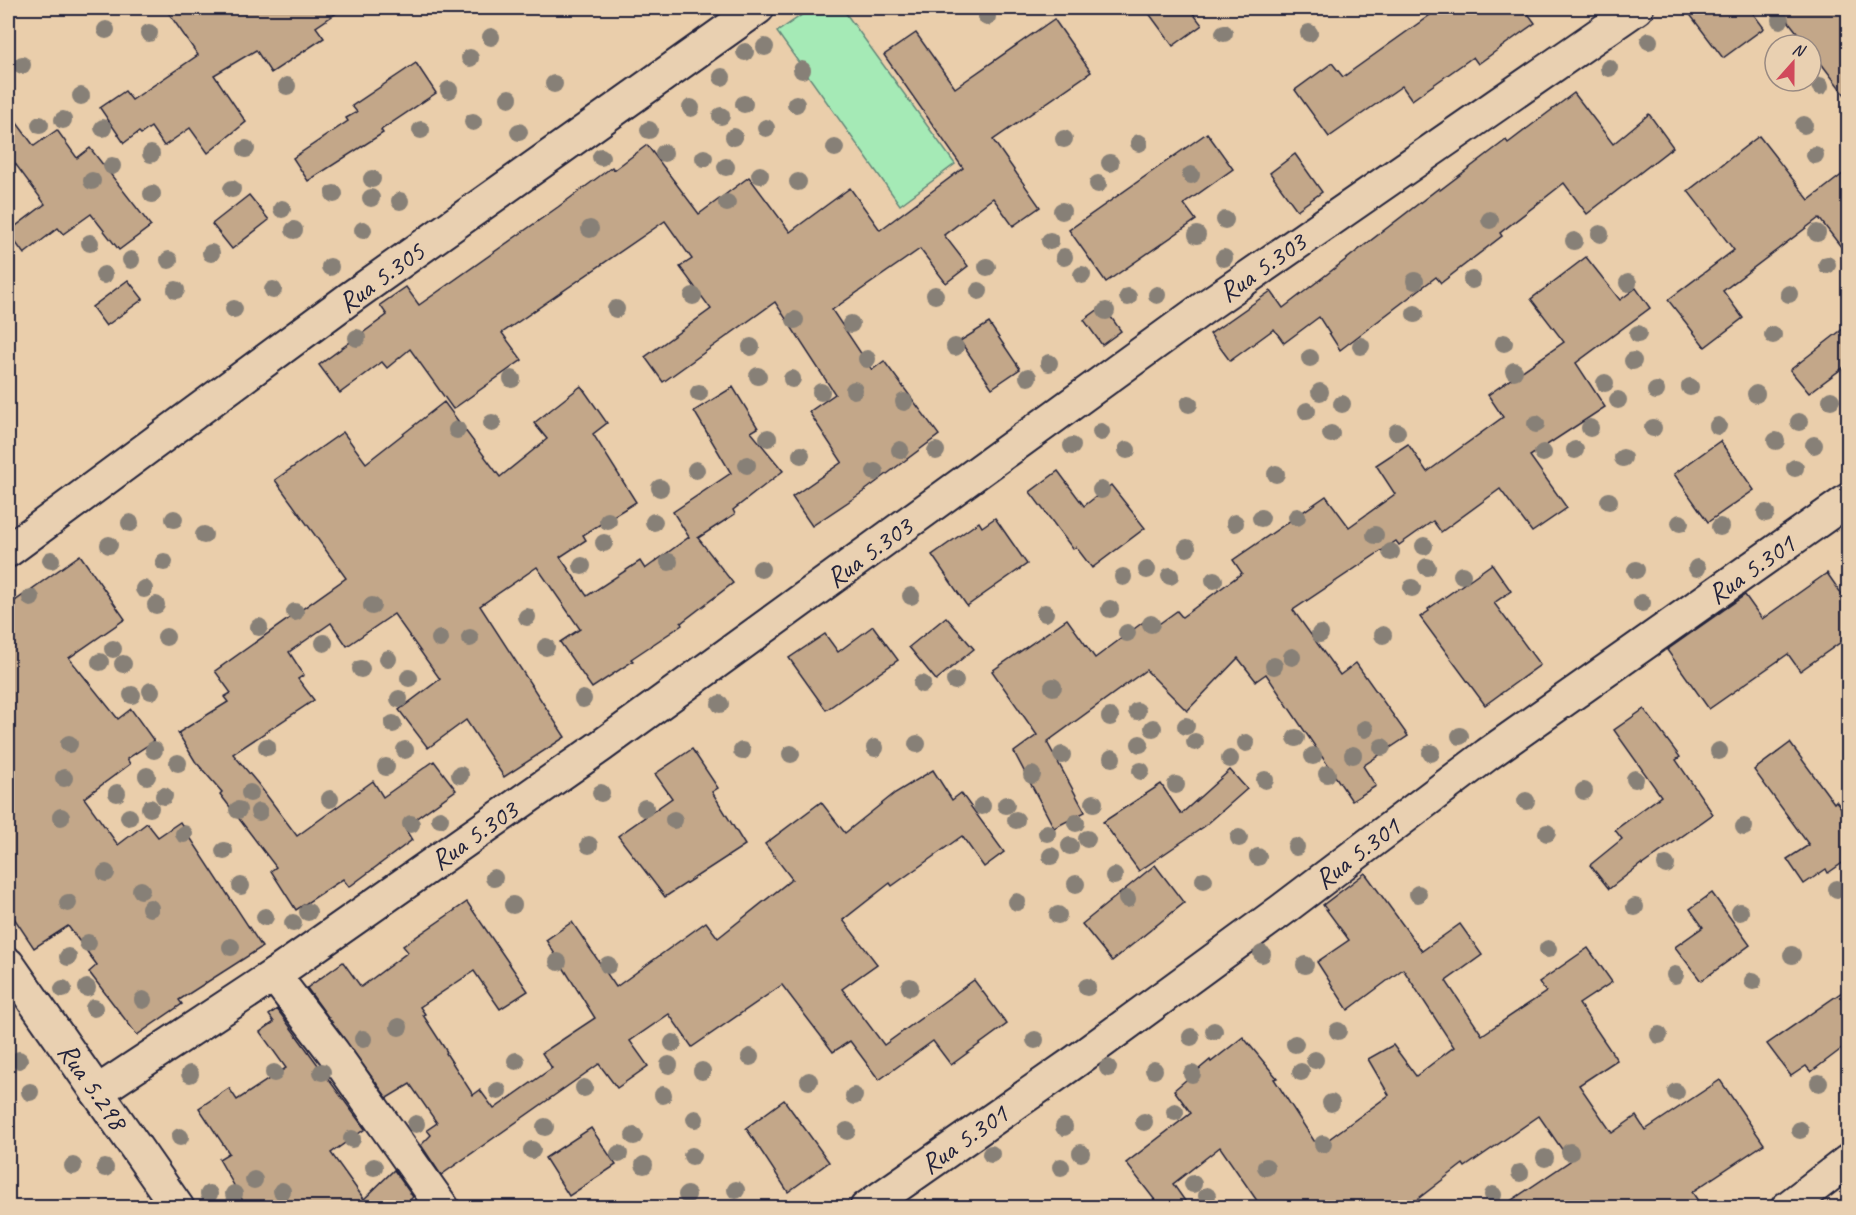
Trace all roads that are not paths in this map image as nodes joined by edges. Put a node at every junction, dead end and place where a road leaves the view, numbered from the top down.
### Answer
1 (758, 8) edge
2 (1637, 8) edge
3 (1848, 500) edge
4 (8, 551) edge
5 (8, 964) edge
6 (274, 975) junction
7 (97, 1092) junction
8 (1848, 1161) edge
9 (178, 1208) edge
10 (443, 1208) edge
11 (866, 1208) edge
12 (1787, 1208) edge

1 - 4 street, Rua 5.305
2 - 6 street, Rua 5.303
3 - 11 street, Rua 5.301
5 - 7 street, Rua 5.298
6 - 7 street, Rua 5.303
6 - 10 street
7 - 9 street, Rua 5.298
8 - 12 street

